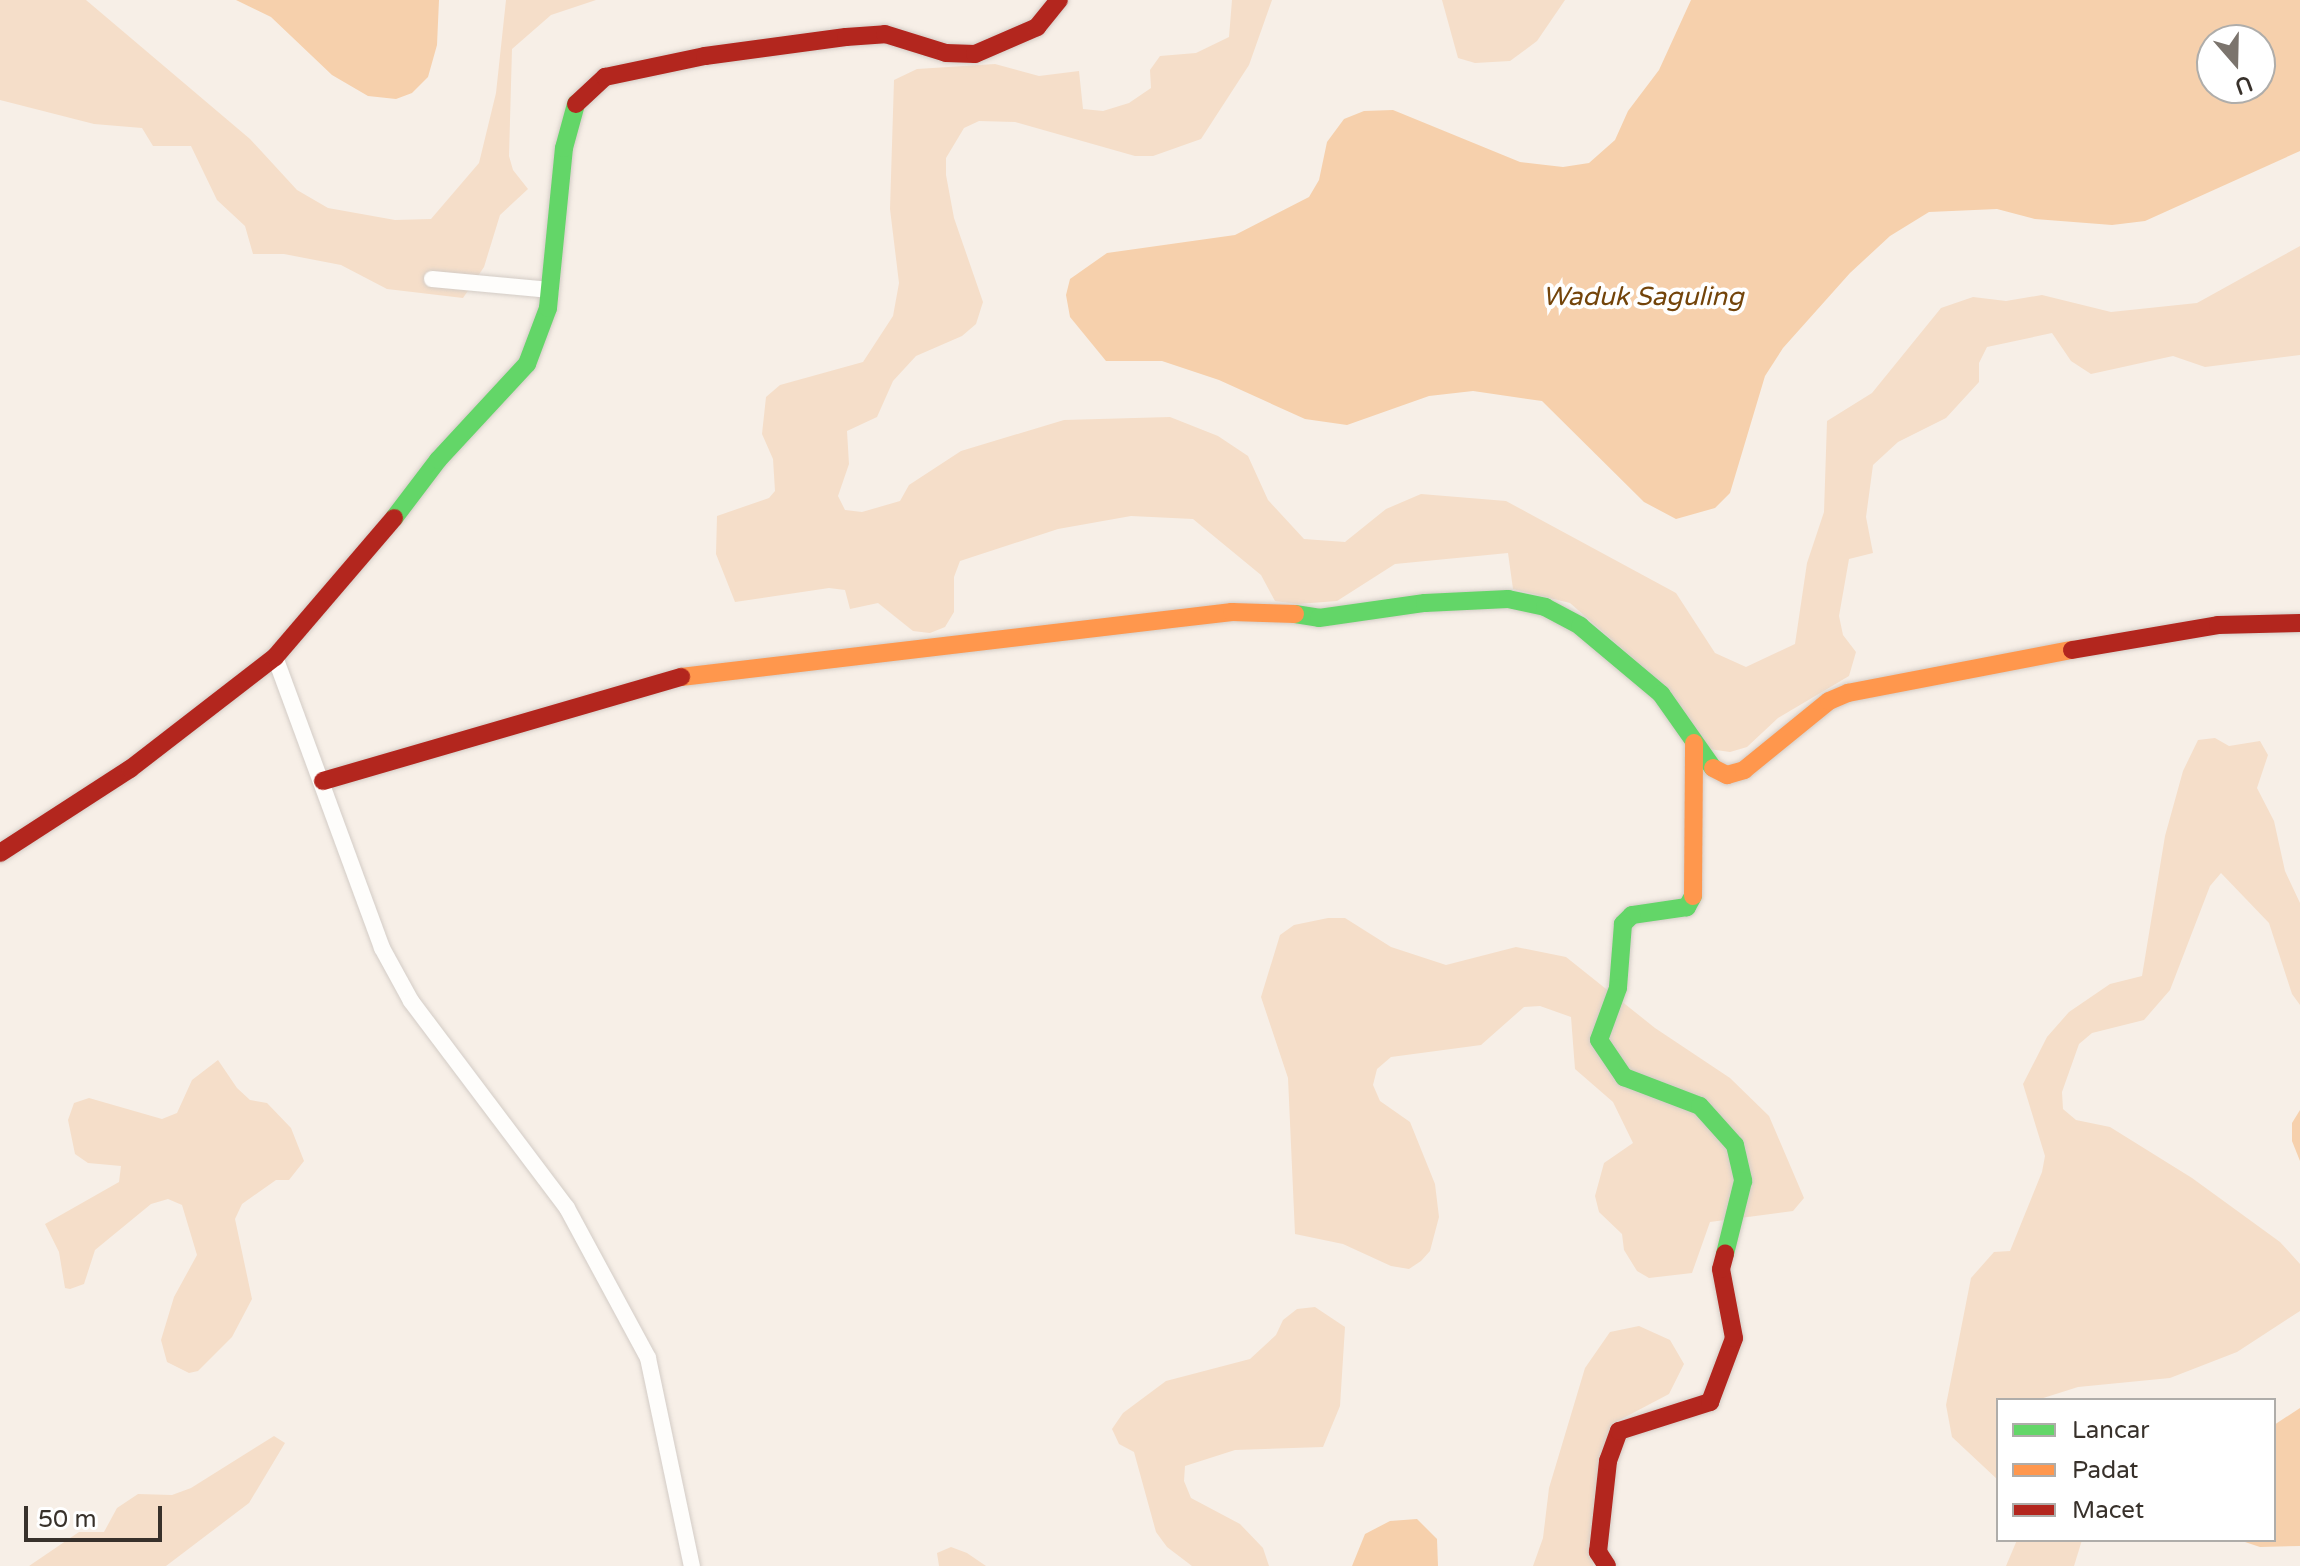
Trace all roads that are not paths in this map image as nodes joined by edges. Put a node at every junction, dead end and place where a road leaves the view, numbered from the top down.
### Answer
1 (1059, 0) edge
2 (432, 279) dead end
3 (550, 290) junction
4 (2300, 623) edge
5 (275, 657) junction
6 (1694, 743) junction
7 (323, 781) junction
8 (0, 853) edge
9 (692, 1566) edge
10 (1607, 1566) edge

1 - 3 street
2 - 3 street
3 - 5 street
4 - 6 street
5 - 7 street
5 - 8 street
6 - 7 street
6 - 10 street
7 - 9 street

